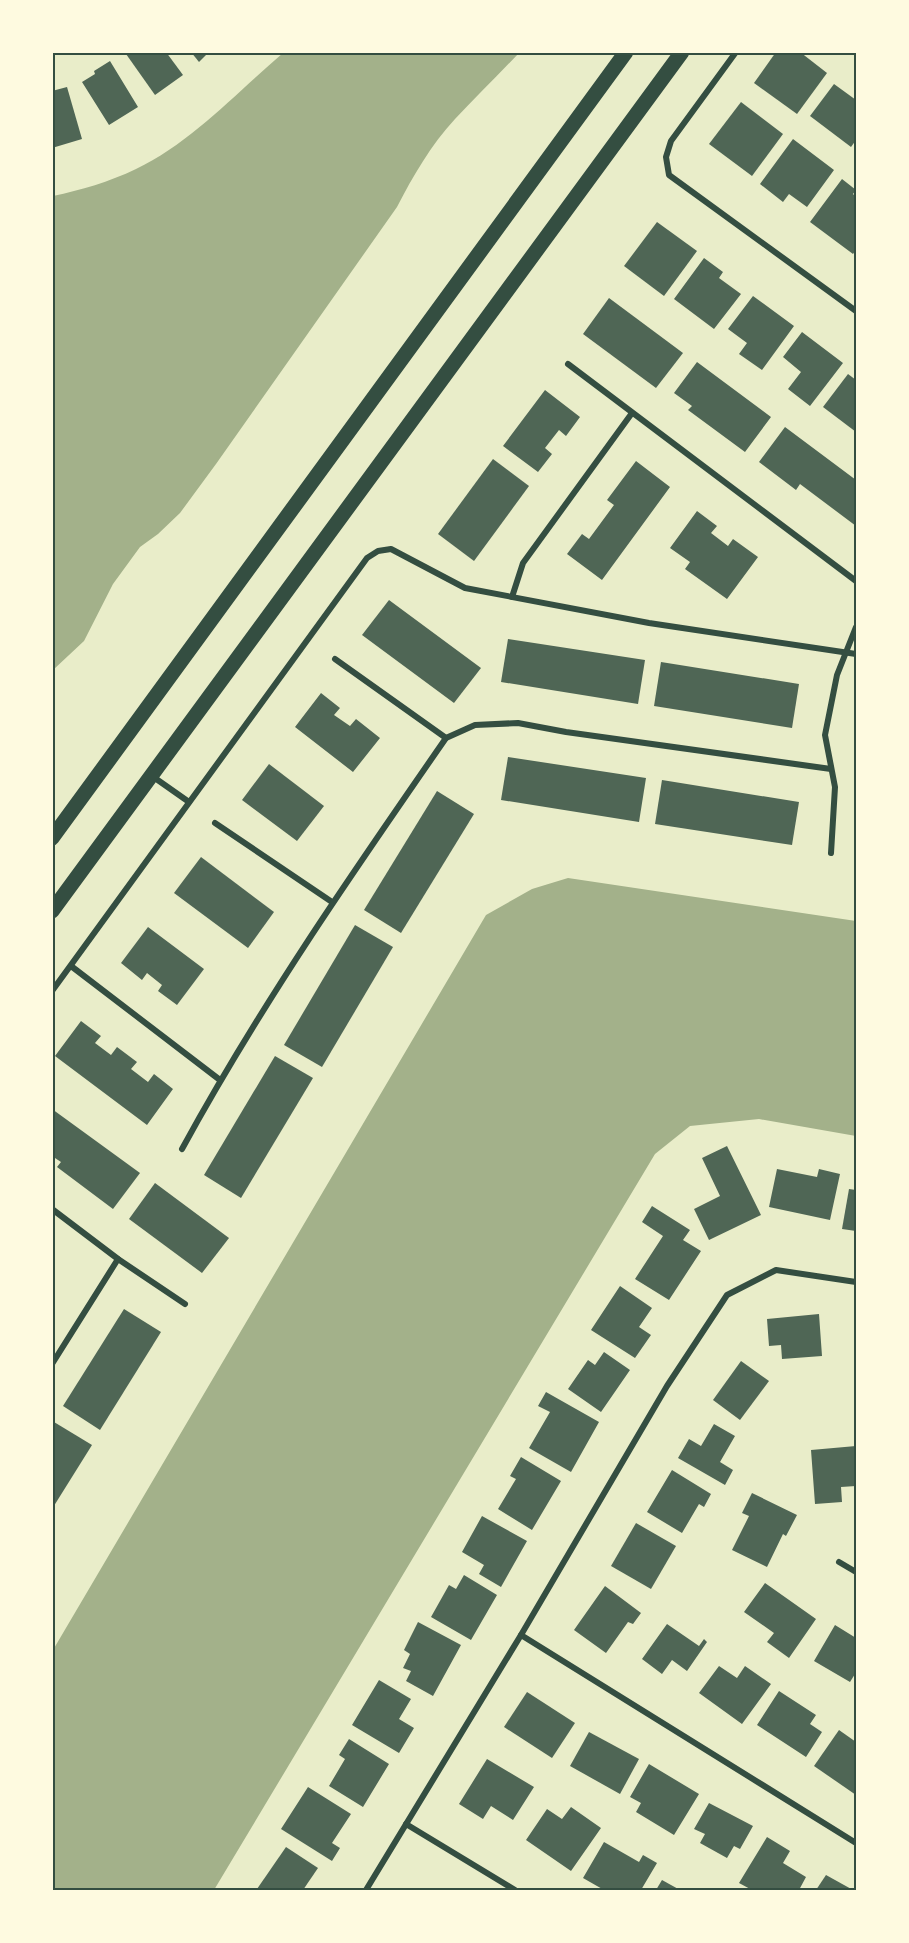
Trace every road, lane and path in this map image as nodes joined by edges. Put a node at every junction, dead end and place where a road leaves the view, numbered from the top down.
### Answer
1 (626, 52) edge
2 (682, 52) edge
3 (736, 52) edge
4 (856, 311) edge
5 (568, 364) dead end
6 (632, 413) junction
7 (856, 581) edge
8 (512, 597) junction
9 (856, 627) edge
10 (846, 652) junction
11 (856, 654) edge
12 (335, 659) dead end
13 (446, 738) junction
14 (831, 769) junction
15 (152, 776) junction
16 (189, 802) junction
17 (215, 823) dead end
18 (52, 838) edge
19 (831, 853) dead end
20 (332, 902) junction
21 (52, 911) edge
22 (71, 966) junction
23 (52, 991) edge
24 (220, 1080) junction
25 (182, 1149) dead end
26 (52, 1209) edge
27 (118, 1259) junction
28 (856, 1282) edge
29 (184, 1304) dead end
30 (52, 1364) edge
31 (839, 1562) dead end
32 (856, 1572) edge
33 (521, 1635) junction
34 (406, 1824) junction
35 (856, 1843) edge
36 (366, 1890) edge
37 (515, 1890) edge

1 - 18 main road
2 - 15 main road
3 - 4 street
5 - 6 street
6 - 7 street
6 - 8 street
8 - 10 street
8 - 16 street
9 - 10 street
10 - 11 street
10 - 14 street
12 - 13 street
13 - 14 street
13 - 20 street
14 - 19 street
15 - 16 street
15 - 21 main road
16 - 22 street
17 - 20 street
20 - 24 street
22 - 23 street
22 - 24 street
24 - 25 street
26 - 27 street
27 - 29 street
27 - 30 street
28 - 33 street
31 - 32 street
33 - 34 street
33 - 35 street
34 - 36 street
34 - 37 street

